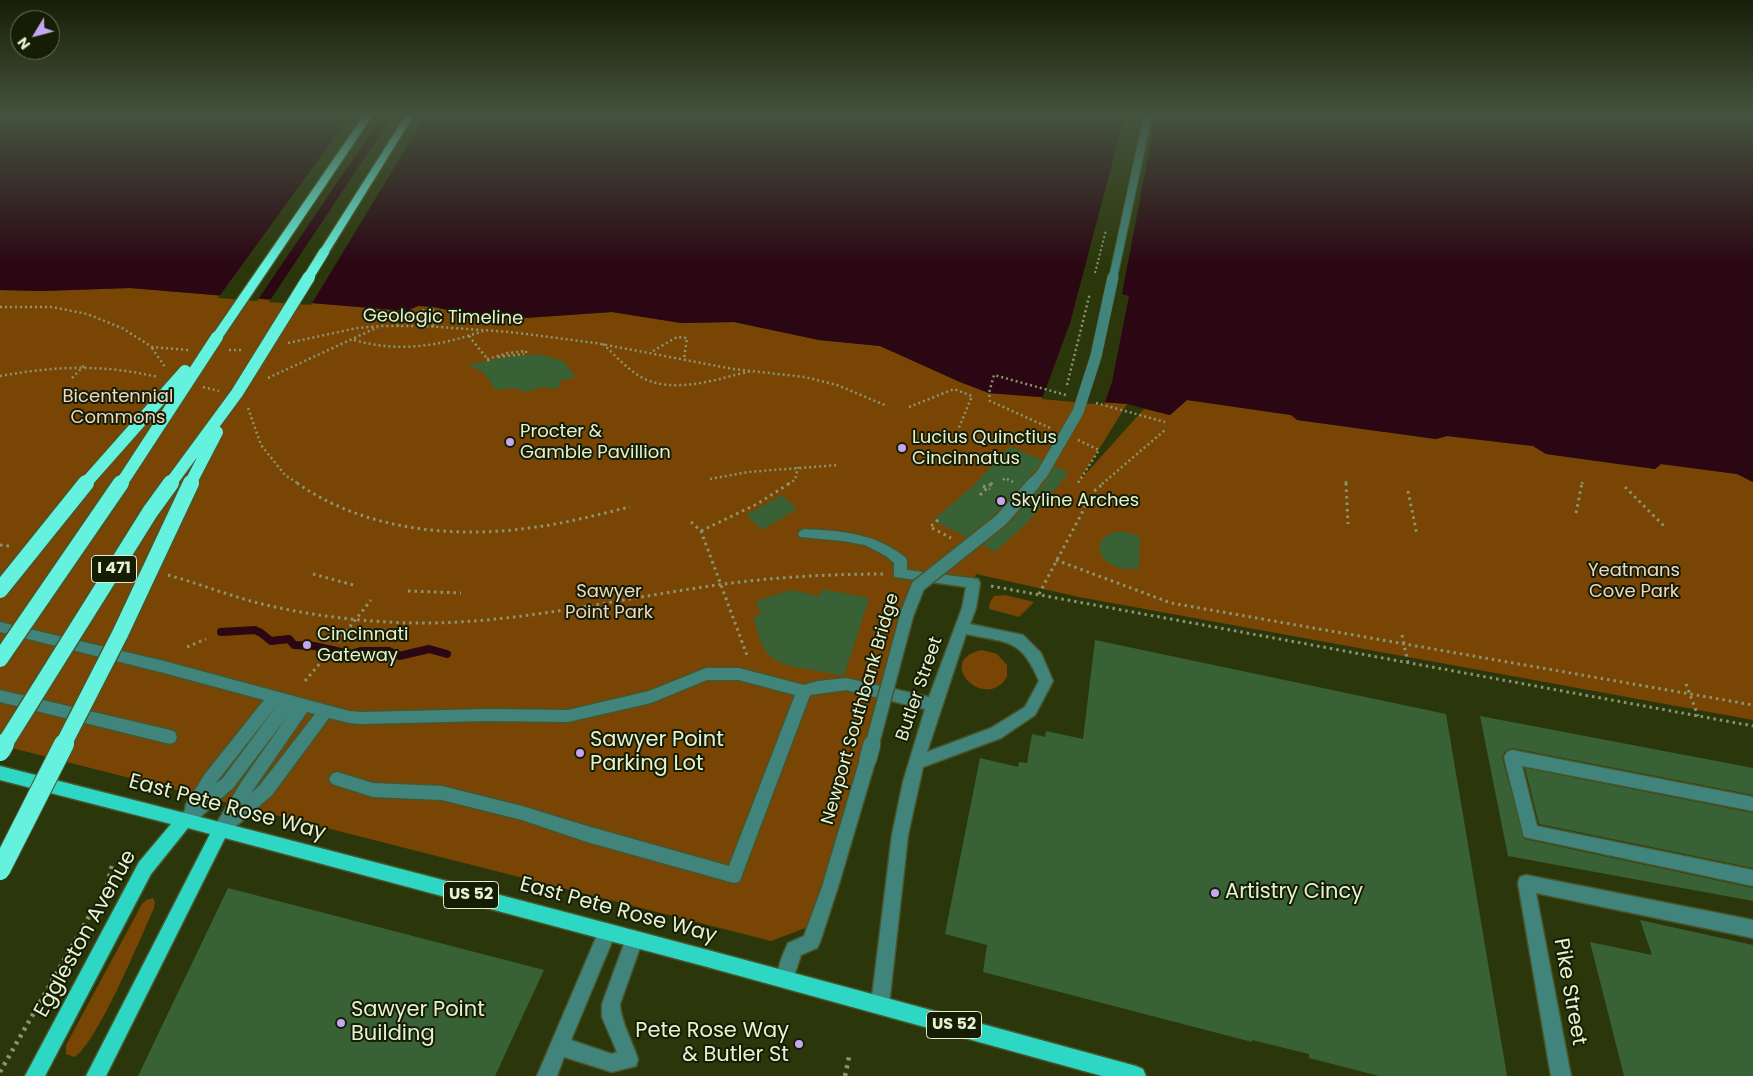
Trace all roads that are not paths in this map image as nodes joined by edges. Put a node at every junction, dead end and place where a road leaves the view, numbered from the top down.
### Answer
1 (335, 165) edge
2 (379, 165) edge
3 (1137, 165) edge
4 (217, 337) junction
5 (237, 393) junction
6 (804, 534) dead end
7 (0, 590) edge
8 (0, 627) edge
9 (962, 628) junction
10 (0, 659) edge
11 (804, 691) junction
12 (0, 696) edge
13 (275, 697) junction
14 (297, 703) junction
15 (935, 705) junction
16 (326, 711) junction
17 (170, 737) dead end
18 (0, 751) edge
19 (917, 762) junction
20 (0, 773) edge
21 (337, 779) dead end
22 (1753, 804) edge
23 (186, 820) junction
24 (221, 829) junction
25 (0, 870) edge
26 (1753, 878) edge
27 (1753, 930) edge
28 (607, 932) junction
29 (634, 939) junction
30 (785, 979) junction
31 (880, 1004) junction
32 (560, 1046) junction
33 (35, 1076) edge
34 (96, 1076) edge
35 (547, 1076) edge
36 (1136, 1076) edge
37 (1561, 1076) edge

1 - 4 highway, I 471
2 - 5 highway, I 471, bridge
3 - 30 street, Newport Southbank Bridge, bridge
4 - 7 highway, bridge
4 - 10 highway, I 471, bridge
5 - 18 highway, I 471, bridge
5 - 25 highway, bridge
6 - 9 street
8 - 13 street
9 - 15 street, Butler Street
9 - 19 street, Butler Street
11 - 15 street
11 - 16 street
11 - 21 street
12 - 17 street
13 - 14 street
13 - 23 street
14 - 16 street
14 - 23 street
14 - 24 street
15 - 19 street, Butler Street
16 - 24 street
19 - 31 street, Butler Street
20 - 23 main road, East Pete Rose Way / US 52
22 - 26 street
23 - 24 main road, East Pete Rose Way / US 52
23 - 33 main road, Eggleston Avenue
24 - 28 main road, East Pete Rose Way / US 52
24 - 34 main road
27 - 37 street, Pike Street
28 - 29 main road, East Pete Rose Way / US 52
28 - 32 street
29 - 30 main road, East Pete Rose Way / US 52
29 - 32 street
30 - 31 main road, East Pete Rose Way / US 52
31 - 36 main road, East Pete Rose Way / US 52
32 - 35 street

